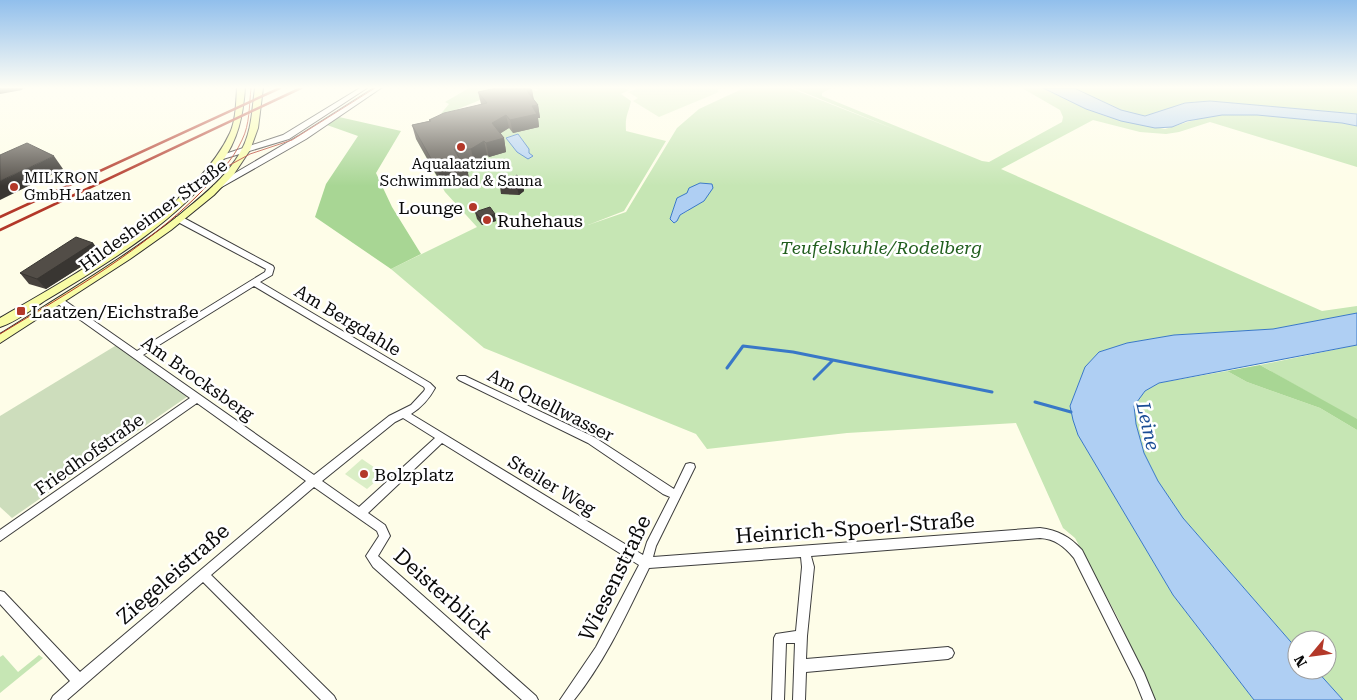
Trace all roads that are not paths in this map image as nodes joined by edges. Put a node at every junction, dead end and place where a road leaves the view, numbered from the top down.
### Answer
1 (237, 121) edge
2 (255, 121) edge
3 (314, 121) edge
4 (328, 121) edge
5 (247, 148) junction
6 (220, 157) junction
7 (217, 186) junction
8 (179, 219) junction
9 (253, 282) junction
10 (61, 302) junction
11 (0, 323) edge
12 (0, 339) edge
13 (136, 355) junction
14 (462, 378) dead end
15 (427, 385) joint
16 (197, 398) junction
17 (405, 415) junction
18 (441, 438) junction
19 (690, 467) dead end
20 (316, 480) junction
21 (676, 495) junction
22 (360, 513) junction
23 (0, 536) edge
24 (805, 552) junction
25 (646, 562) junction
26 (203, 575) junction
27 (0, 596) edge
28 (801, 636) junction
29 (948, 653) dead end
30 (801, 666) junction
31 (79, 681) junction
32 (57, 700) edge
33 (330, 700) edge
34 (532, 700) edge
35 (566, 700) edge
36 (778, 700) edge
37 (799, 700) edge
38 (1149, 700) edge

1 - 6 main road
2 - 5 main road
3 - 5 street, Hildesheimer Straße
4 - 7 street, Hildesheimer Straße
5 - 6 street, Hildesheimer Straße
5 - 7 main road
6 - 11 main road, Hildesheimer Straße
7 - 8 main road, Hildesheimer Straße
8 - 9 street
8 - 10 main road, Hildesheimer Straße
9 - 13 street
9 - 15 street, Am Bergdahle
10 - 12 main road, Hildesheimer Straße
10 - 13 street, Am Brocksberg
13 - 16 street, Am Brocksberg
14 - 21 street, Am Quellwasser
15 - 17 street, Ziegeleistraße
16 - 20 street, Am Brocksberg
16 - 23 street, Friedhofstraße
17 - 18 street, Steiler Weg
17 - 20 street, Ziegeleistraße
18 - 22 street
18 - 25 street, Steiler Weg
19 - 21 street, Wiesenstraße
20 - 22 street
20 - 26 street, Ziegeleistraße
21 - 25 street, Wiesenstraße
22 - 34 street, Deisterblick
24 - 25 street, Heinrich-Spoerl-Straße
24 - 28 street
24 - 38 street, Heinrich-Spoerl-Straße
25 - 35 street, Wiesenstraße
26 - 31 street, Ziegeleistraße
26 - 33 street
27 - 31 street
28 - 30 street
28 - 36 street
29 - 30 street
30 - 37 street
31 - 32 street, Ziegeleistraße

